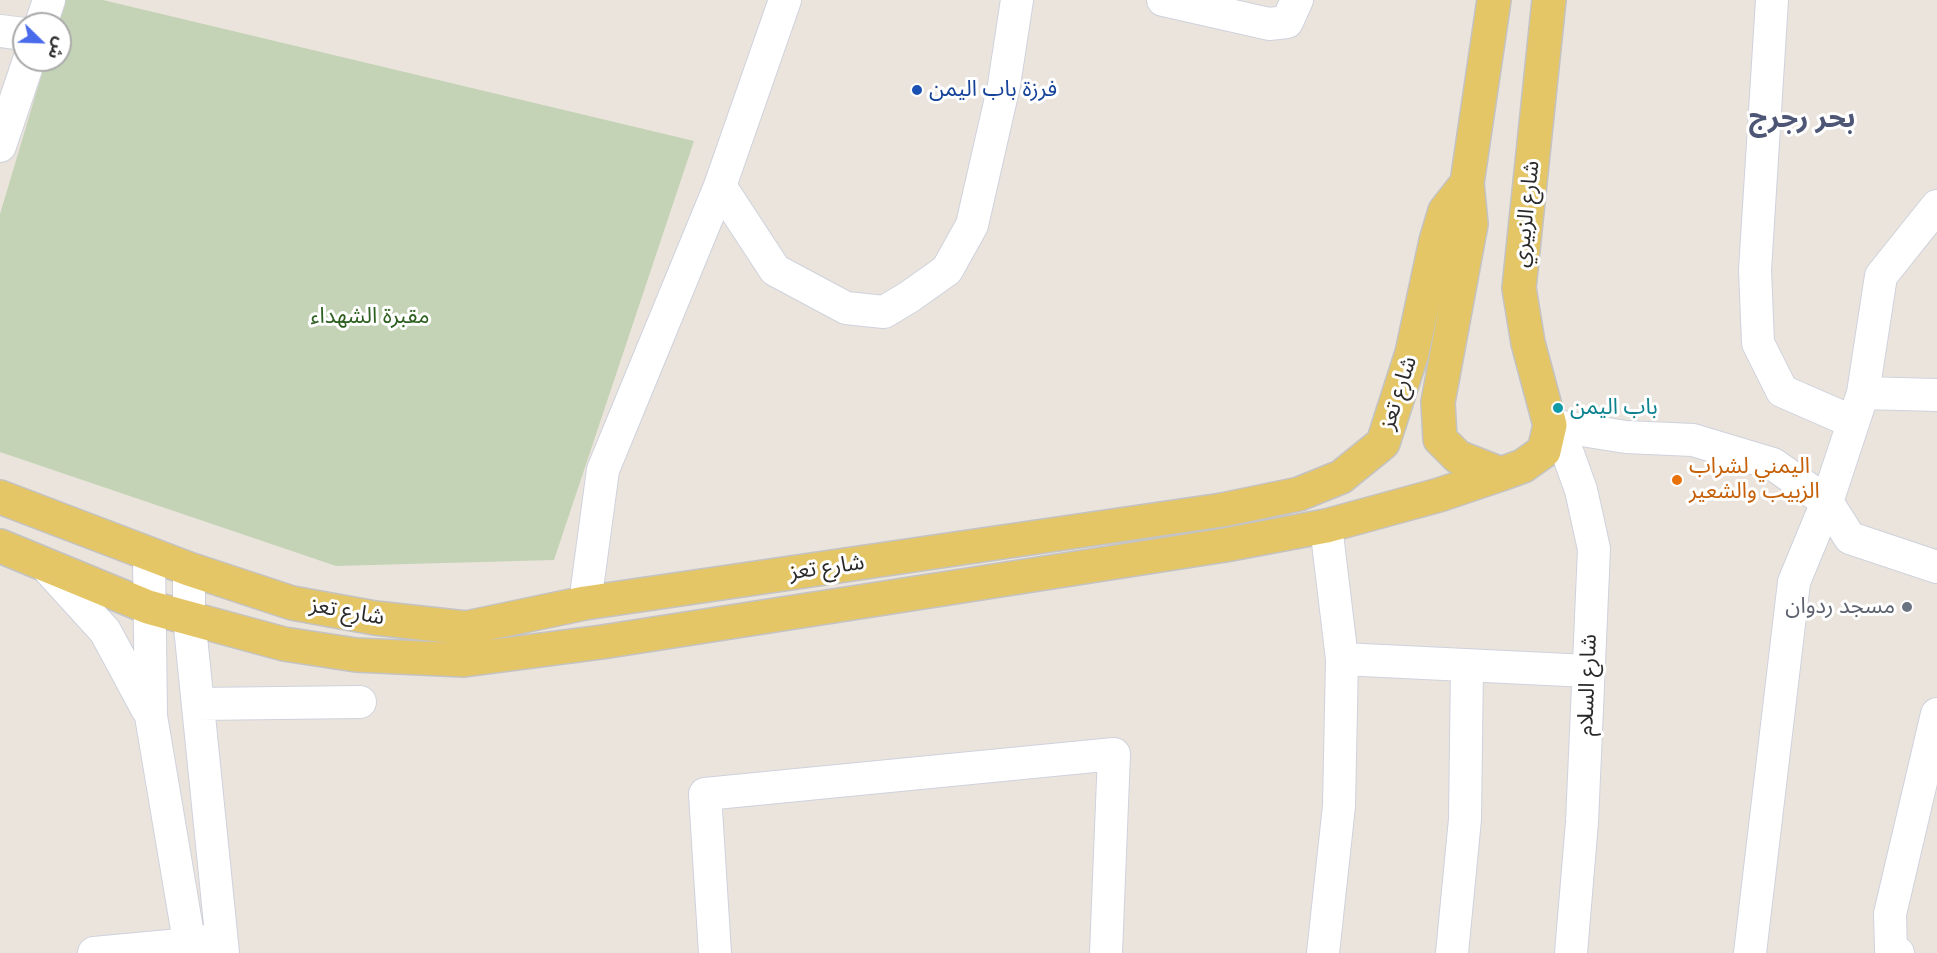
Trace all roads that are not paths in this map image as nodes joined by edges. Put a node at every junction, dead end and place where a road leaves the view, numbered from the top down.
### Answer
1 (785, 0) edge
2 (1017, 0) edge
3 (1163, 0) edge
4 (1297, 0) edge
5 (1494, 0) edge
6 (1549, 0) edge
7 (1772, 0) edge
8 (25, 72) edge
9 (0, 146) edge
10 (1467, 183) junction
11 (720, 186) junction
12 (1937, 206) edge
13 (1863, 393) junction
14 (1937, 395) edge
15 (1853, 422) junction
16 (1550, 425) junction
17 (1501, 474) junction
18 (0, 497) edge
19 (1827, 502) junction
20 (1326, 526) junction
21 (0, 546) edge
22 (149, 555) junction
23 (44, 564) junction
24 (1937, 567) edge
25 (189, 570) junction
26 (585, 603) junction
27 (148, 607) junction
28 (189, 617) junction
29 (1342, 659) junction
30 (1467, 665) junction
31 (1588, 670) junction
32 (360, 702) dead end
33 (199, 704) junction
34 (1937, 714) edge
35 (151, 716) junction
36 (222, 945) edge
37 (191, 948) edge
38 (94, 953) edge
39 (715, 953) edge
40 (1106, 953) edge
41 (1323, 953) edge
42 (1452, 953) edge
43 (1571, 953) edge
44 (1750, 953) edge
45 (1898, 953) edge

1 - 11 street
2 - 11 street
3 - 4 street
5 - 10 main road
6 - 16 main road, شارع الزبيري
7 - 15 street
8 - 9 street
10 - 17 main road
10 - 26 main road, شارع تعز
11 - 26 street
12 - 13 street
13 - 14 street
13 - 15 street
15 - 19 street
16 - 17 main road, شارع تعز
16 - 19 street
16 - 31 street, شارع السلام
17 - 20 main road, شارع تعز
18 - 22 main road, شارع تعز
19 - 24 street
19 - 44 street
20 - 28 main road, شارع تعز
20 - 29 street
21 - 23 main road, شارع تعز
22 - 25 main road, شارع تعز
22 - 27 street
23 - 27 main road, شارع تعز
23 - 35 street
25 - 26 main road, شارع تعز
25 - 28 street
27 - 28 main road, شارع تعز
27 - 35 street
28 - 33 street
29 - 30 street
29 - 41 street
30 - 31 street
30 - 42 street
31 - 43 street, شارع السلام
32 - 33 street
33 - 35 street
33 - 36 street
34 - 45 street
35 - 37 street
36 - 37 street
37 - 38 street
39 - 40 street

